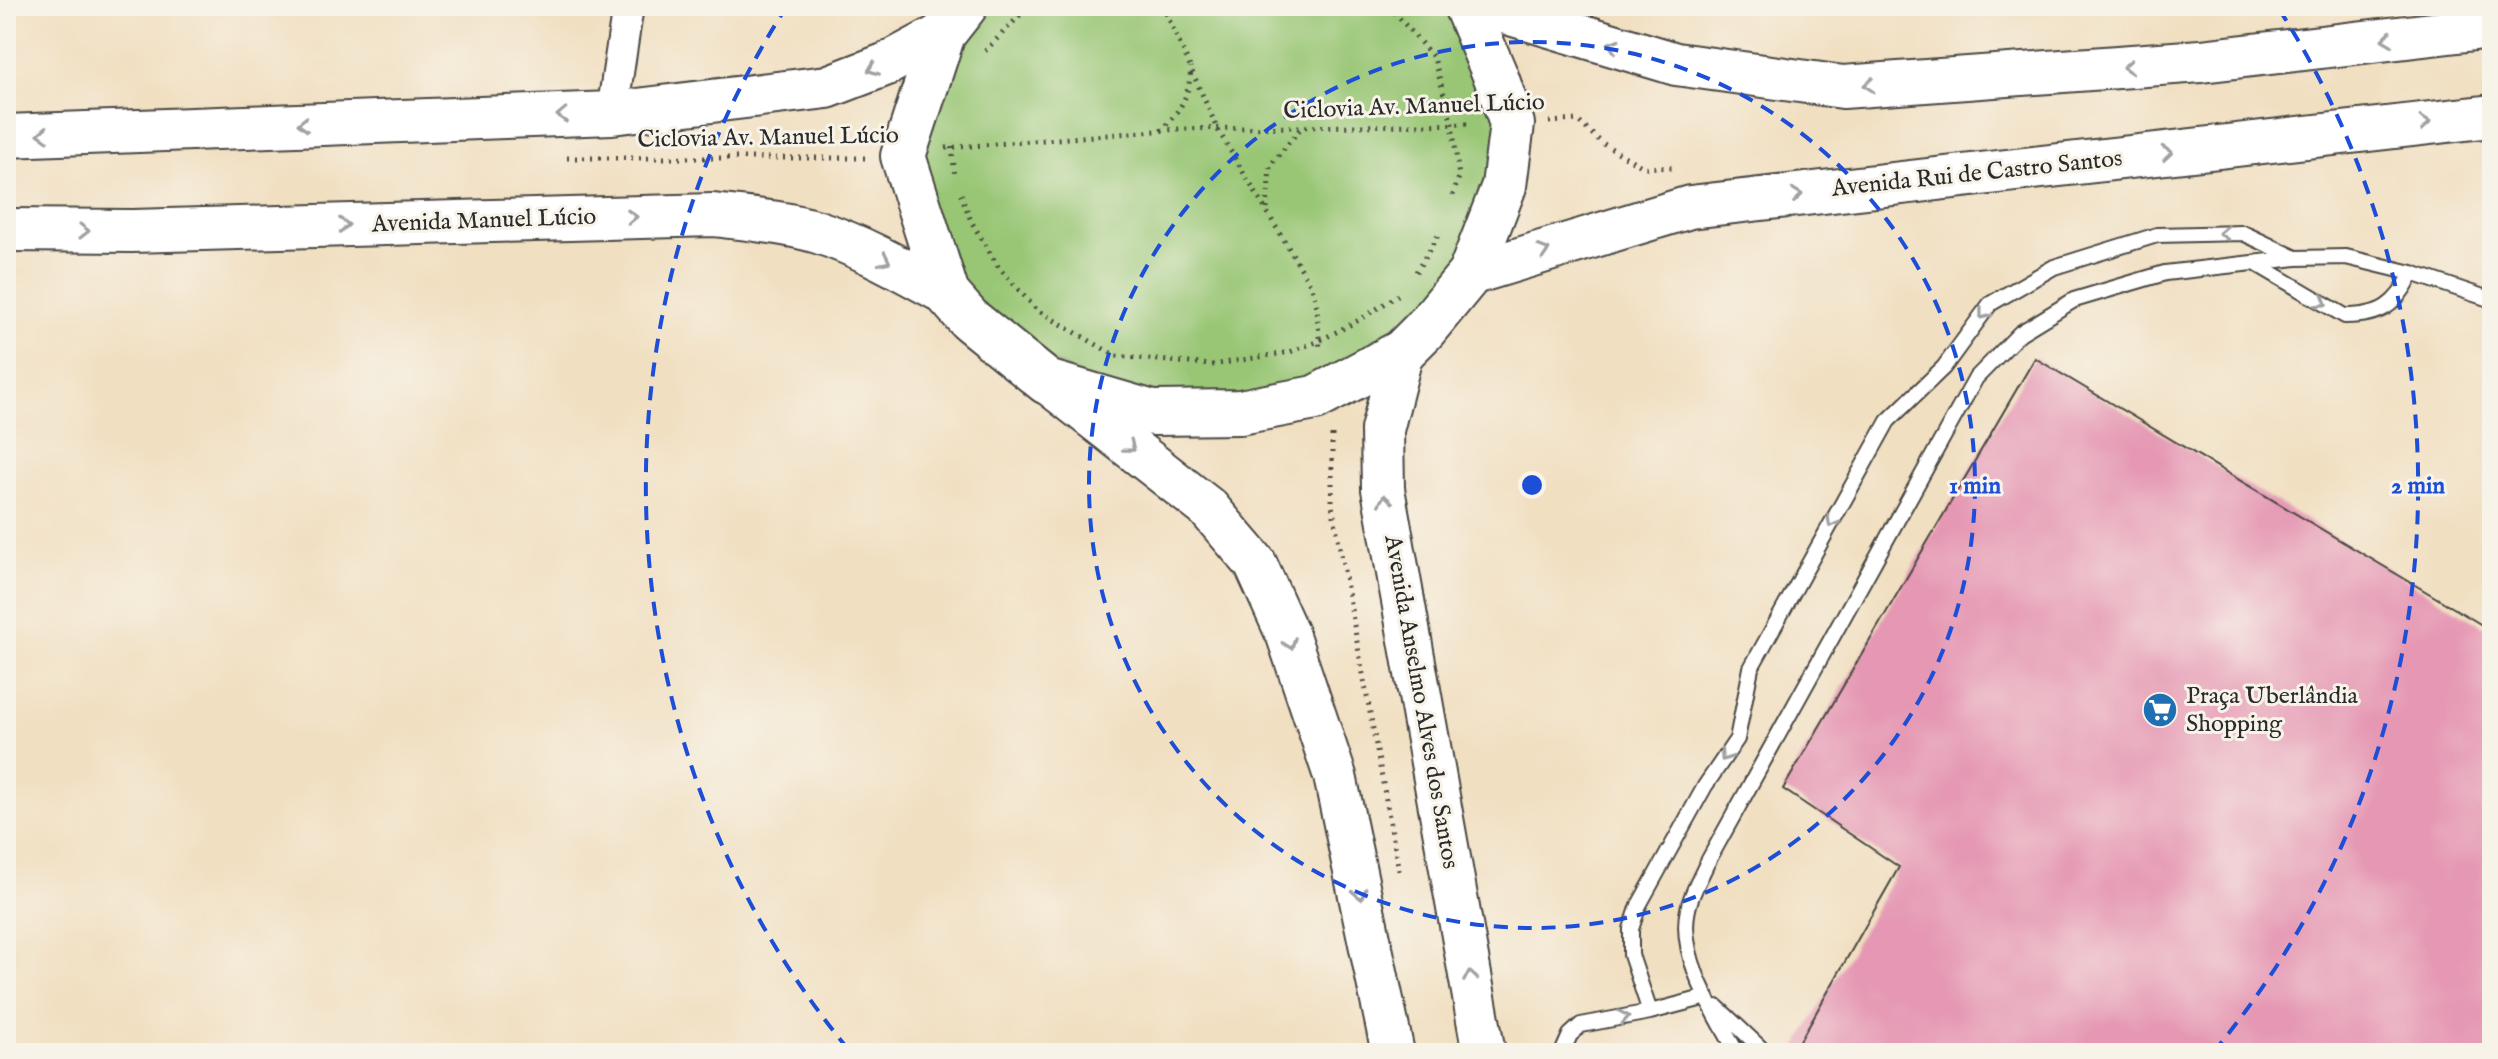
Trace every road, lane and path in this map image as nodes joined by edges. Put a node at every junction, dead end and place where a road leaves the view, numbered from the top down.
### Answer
1 (628, 6) edge
2 (1029, 6) edge
3 (1163, 6) edge
4 (1389, 6) edge
5 (1466, 6) edge
6 (1484, 6) edge
7 (954, 20) edge
8 (2492, 27) edge
9 (981, 55) dead end
10 (1191, 66) junction
11 (612, 113) junction
12 (2492, 116) edge
13 (1577, 120) dead end
14 (1452, 124) junction
15 (1512, 124) junction
16 (1301, 129) junction
17 (1218, 130) junction
18 (1161, 131) junction
19 (950, 133) dead end
20 (6, 136) edge
21 (952, 147) junction
22 (903, 156) junction
23 (557, 158) dead end
24 (1267, 210) junction
25 (1448, 213) dead end
26 (1444, 225) dead end
27 (6, 230) edge
28 (2296, 258) junction
29 (2255, 262) junction
30 (2412, 273) junction
31 (1470, 274) junction
32 (1413, 277) dead end
33 (1405, 289) dead end
34 (947, 294) junction
35 (2492, 300) edge
36 (1319, 341) junction
37 (1402, 352) junction
38 (1047, 382) junction
39 (1326, 392) junction
40 (1401, 881) dead end
41 (1707, 997) junction
42 (1650, 1012) junction
43 (1393, 1053) edge
44 (1484, 1053) edge
45 (1562, 1053) edge
46 (1737, 1053) edge
47 (1766, 1053) edge

1 - 11 street
2 - 9 path
3 - 10 path
4 - 14 path
5 - 15 main road
8 -> 6 main road
7 -> 11 main road
7 - 22 main road
10 - 17 path
10 - 18 path
11 -> 20 main road
31 -> 12 main road, Avenida Rui de Castro Santos
13 - 15 path, Ciclovia Av. Manuel Lúcio
14 - 15 path, Ciclovia Av. Manuel Lúcio
14 - 16 path, Ciclovia Av. Manuel Lúcio
14 - 25 path
15 - 31 main road
16 - 17 path, Ciclovia Av. Manuel Lúcio
16 - 24 path
17 - 18 path, Ciclovia Av. Manuel Lúcio
17 - 24 path
18 - 21 path, Ciclovia Av. Manuel Lúcio
19 - 21 path
21 - 22 path, Ciclovia Av. Manuel Lúcio
21 - 36 path
22 - 23 path, Ciclovia Av. Manuel Lúcio
22 - 34 main road
24 - 36 path
26 - 32 path
27 -> 34 main road, Avenida Manuel Lúcio
28 - 29 lane
28 - 30 lane
28 -> 42 lane
29 -> 30 lane
29 - 41 lane
30 - 35 lane
31 - 37 main road
33 - 36 path
34 - 38 main road
36 - 39 path
37 - 39 main road
44 -> 37 main road, Avenida Anselmo Alves dos Santos
38 - 39 main road
38 -> 43 main road
39 - 40 path
41 - 42 lane
41 - 46 lane
41 - 47 lane
45 -> 42 lane

